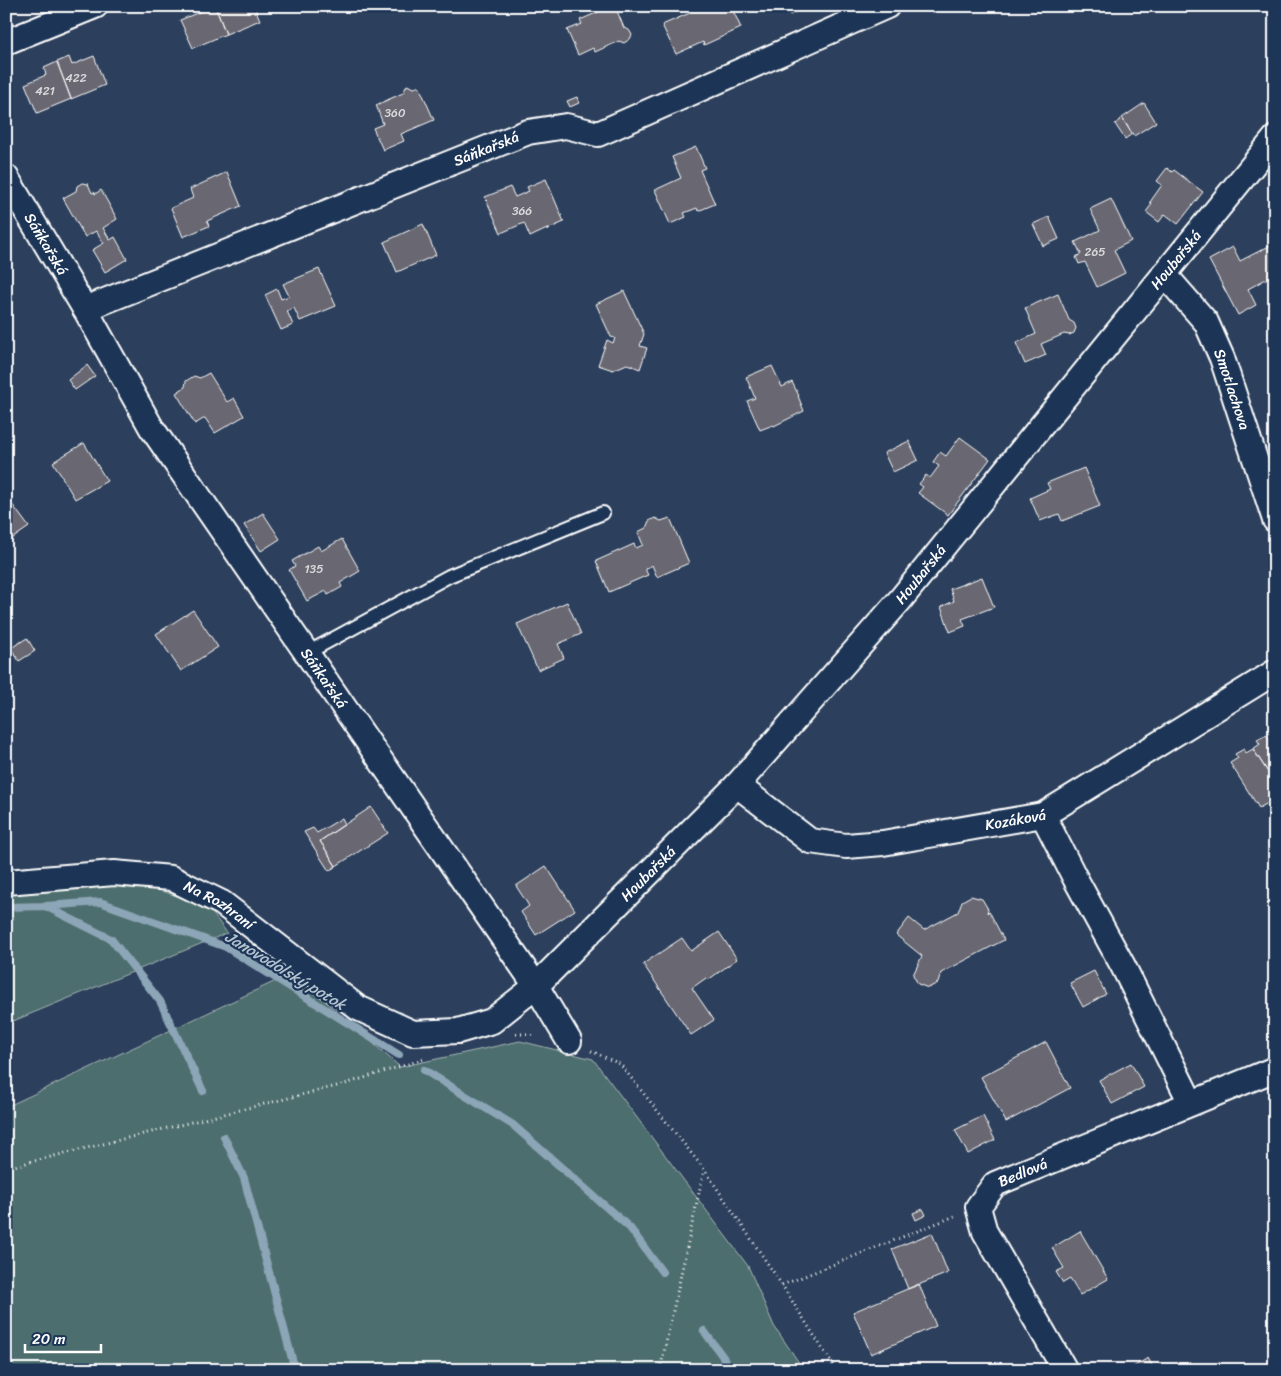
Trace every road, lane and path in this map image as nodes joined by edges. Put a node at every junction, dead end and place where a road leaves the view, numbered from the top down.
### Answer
1 (95, 6) edge
2 (888, 6) edge
3 (6, 42) edge
4 (1275, 138) edge
5 (6, 177) edge
6 (1164, 274) junction
7 (85, 309) junction
8 (603, 513) dead end
9 (1275, 520) edge
10 (307, 653) junction
11 (1275, 672) edge
12 (737, 785) junction
13 (1043, 815) junction
14 (6, 882) edge
15 (536, 986) junction
16 (514, 1034) dead end
17 (569, 1042) junction
18 (427, 1058) dead end
19 (1275, 1069) edge
20 (1191, 1103) junction
21 (6, 1168) edge
22 (704, 1169) junction
23 (978, 1207) junction
24 (782, 1285) junction
25 (660, 1370) edge
26 (836, 1370) edge
27 (1065, 1370) edge

1 - 3 street
2 - 7 street, Sáňkařská
4 - 6 street, Houbařská
5 - 7 street, Sáňkařská
6 - 9 street, Smotlachova
6 - 12 street, Houbařská
7 - 10 street, Sáňkařská
8 - 10 lane
10 - 15 street, Sáňkařská
11 - 13 street, Kozáková
12 - 13 street, Kozáková
12 - 15 street, Houbařská
13 - 20 street
14 - 15 street, Na Rozhraní
15 - 17 street, Sáňkařská
16 - 17 path
17 - 22 path
18 - 21 path
19 - 20 street, Bedlová
20 - 23 street, Bedlová
22 - 24 path
22 - 25 path
23 - 24 path
23 - 27 street
24 - 26 path

